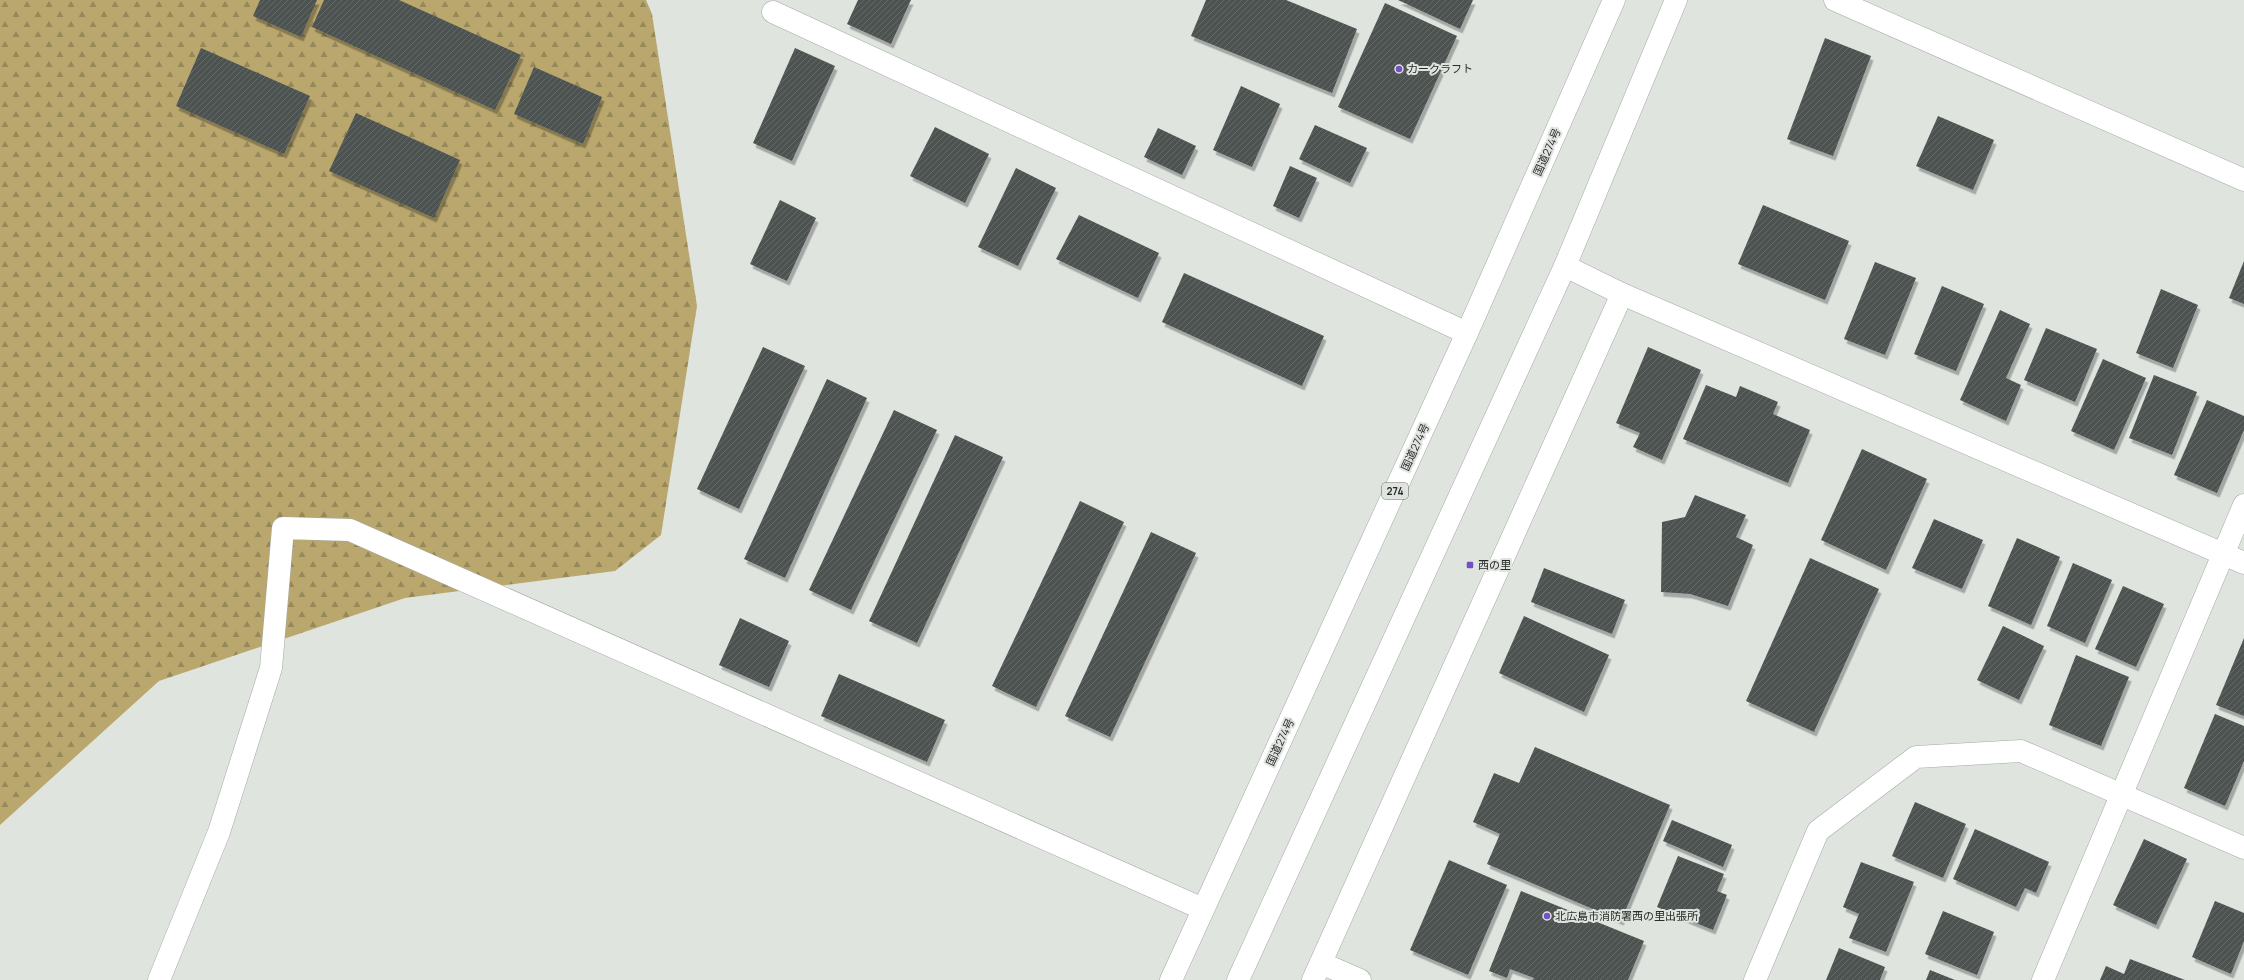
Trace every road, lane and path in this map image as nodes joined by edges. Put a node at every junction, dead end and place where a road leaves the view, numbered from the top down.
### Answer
1 (1614, 0) edge
2 (1676, 0) edge
3 (1835, 0) edge
4 (773, 12) dead end
5 (2244, 180) edge
6 (1564, 266) junction
7 (1622, 294) junction
8 (1467, 333) junction
9 (2244, 505) edge
10 (2222, 554) junction
11 (2244, 563) edge
12 (2122, 795) junction
13 (2244, 848) edge
14 (1203, 909) junction
15 (1317, 971) edge
16 (159, 980) edge
17 (1170, 980) edge
18 (1238, 980) edge
19 (1360, 980) edge
20 (1755, 980) edge
21 (2043, 980) edge

1 - 8 main road, 国道274号 / 274
2 - 6 main road
3 - 5 main road
4 - 8 main road
6 - 7 main road
6 - 18 main road
7 - 10 main road
7 - 15 main road
8 - 14 main road, 国道274号 / 274
9 - 10 main road
10 - 11 main road
10 - 12 main road
12 - 13 main road
12 - 20 main road
12 - 21 main road
14 - 16 main road
14 - 17 main road, 国道274号 / 274
15 - 19 main road

